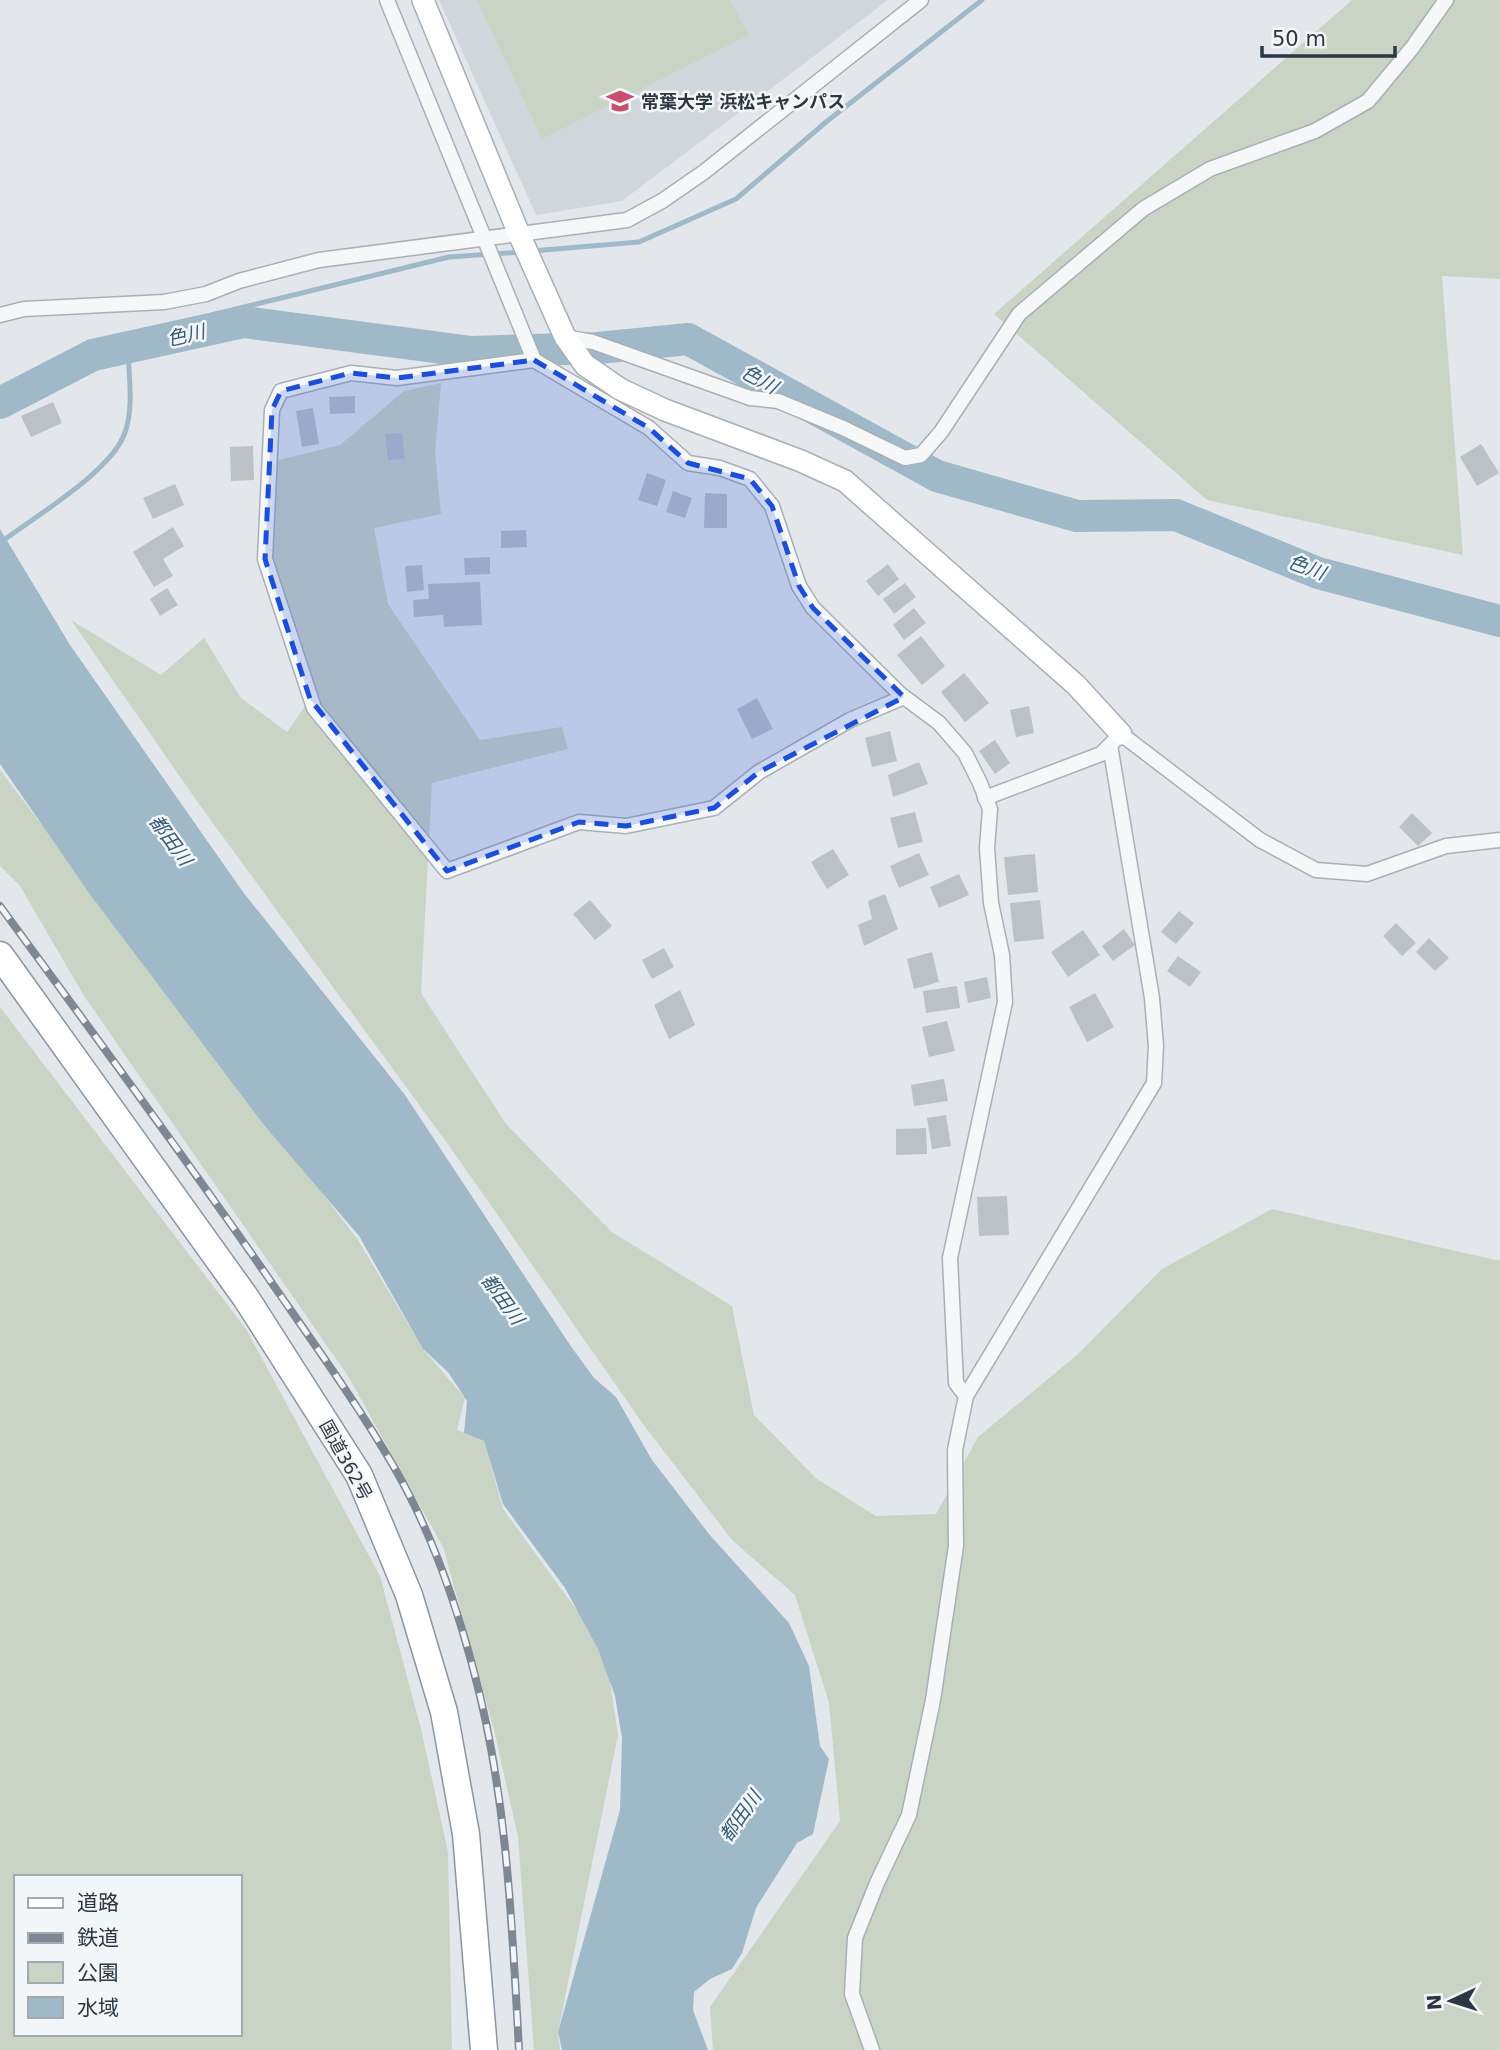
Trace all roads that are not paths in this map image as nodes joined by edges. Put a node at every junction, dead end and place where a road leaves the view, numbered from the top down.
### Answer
1 (387, 0) edge
2 (424, 0) edge
3 (921, 0) edge
4 (1446, 0) edge
5 (519, 234) junction
6 (484, 238) junction
7 (0, 315) edge
8 (565, 337) junction
9 (534, 360) junction
10 (904, 697) junction
11 (1115, 740) junction
12 (985, 798) junction
13 (1500, 840) edge
14 (0, 955) edge
15 (967, 1396) junction
16 (484, 2050) edge
17 (872, 2050) edge

1 - 6 street
2 - 5 street
3 - 5 street
4 - 8 street
5 - 6 street
5 - 8 street
6 - 7 street
6 - 9 street
8 - 11 street
9 - 10 street
9 - 10 street
10 - 12 street
11 - 12 street
11 - 13 street
11 - 15 street
12 - 15 street
14 - 16 highway, 国道362号
15 - 17 street

